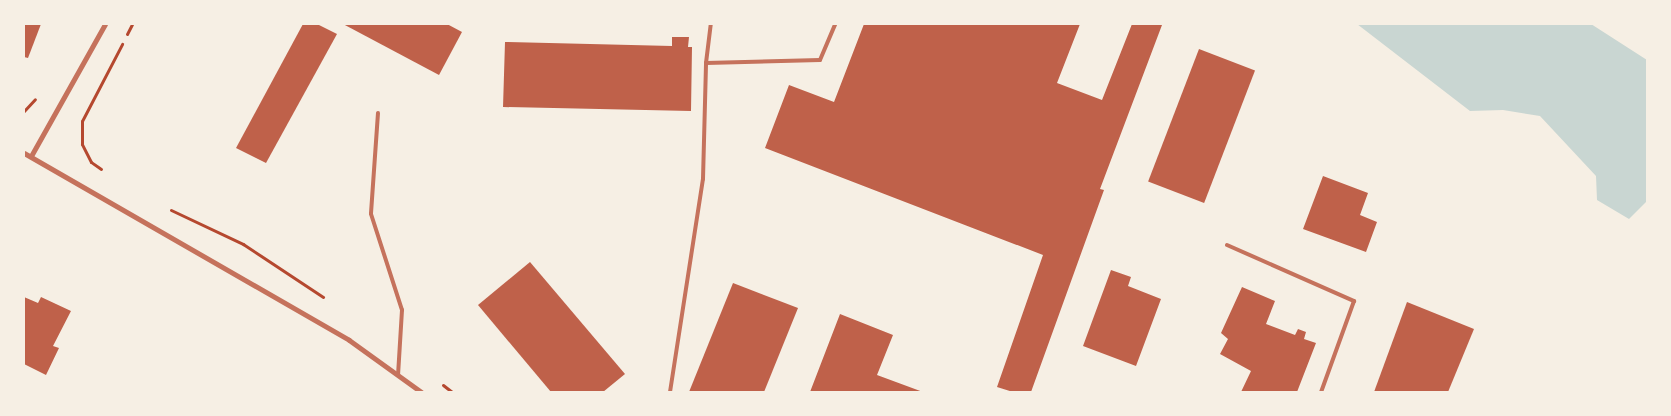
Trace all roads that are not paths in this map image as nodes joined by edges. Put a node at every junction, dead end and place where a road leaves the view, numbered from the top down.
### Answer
1 (105, 24) edge
2 (712, 24) edge
3 (835, 24) edge
4 (706, 63) junction
5 (378, 113) dead end
6 (24, 154) edge
7 (31, 156) junction
8 (1226, 245) dead end
9 (398, 375) junction
10 (421, 392) edge
11 (670, 392) edge
12 (1320, 392) edge

1 - 7 street
2 - 4 lane
3 - 4 lane
4 - 11 lane
5 - 9 lane
6 - 7 street
7 - 9 street
8 - 12 lane
9 - 10 street

